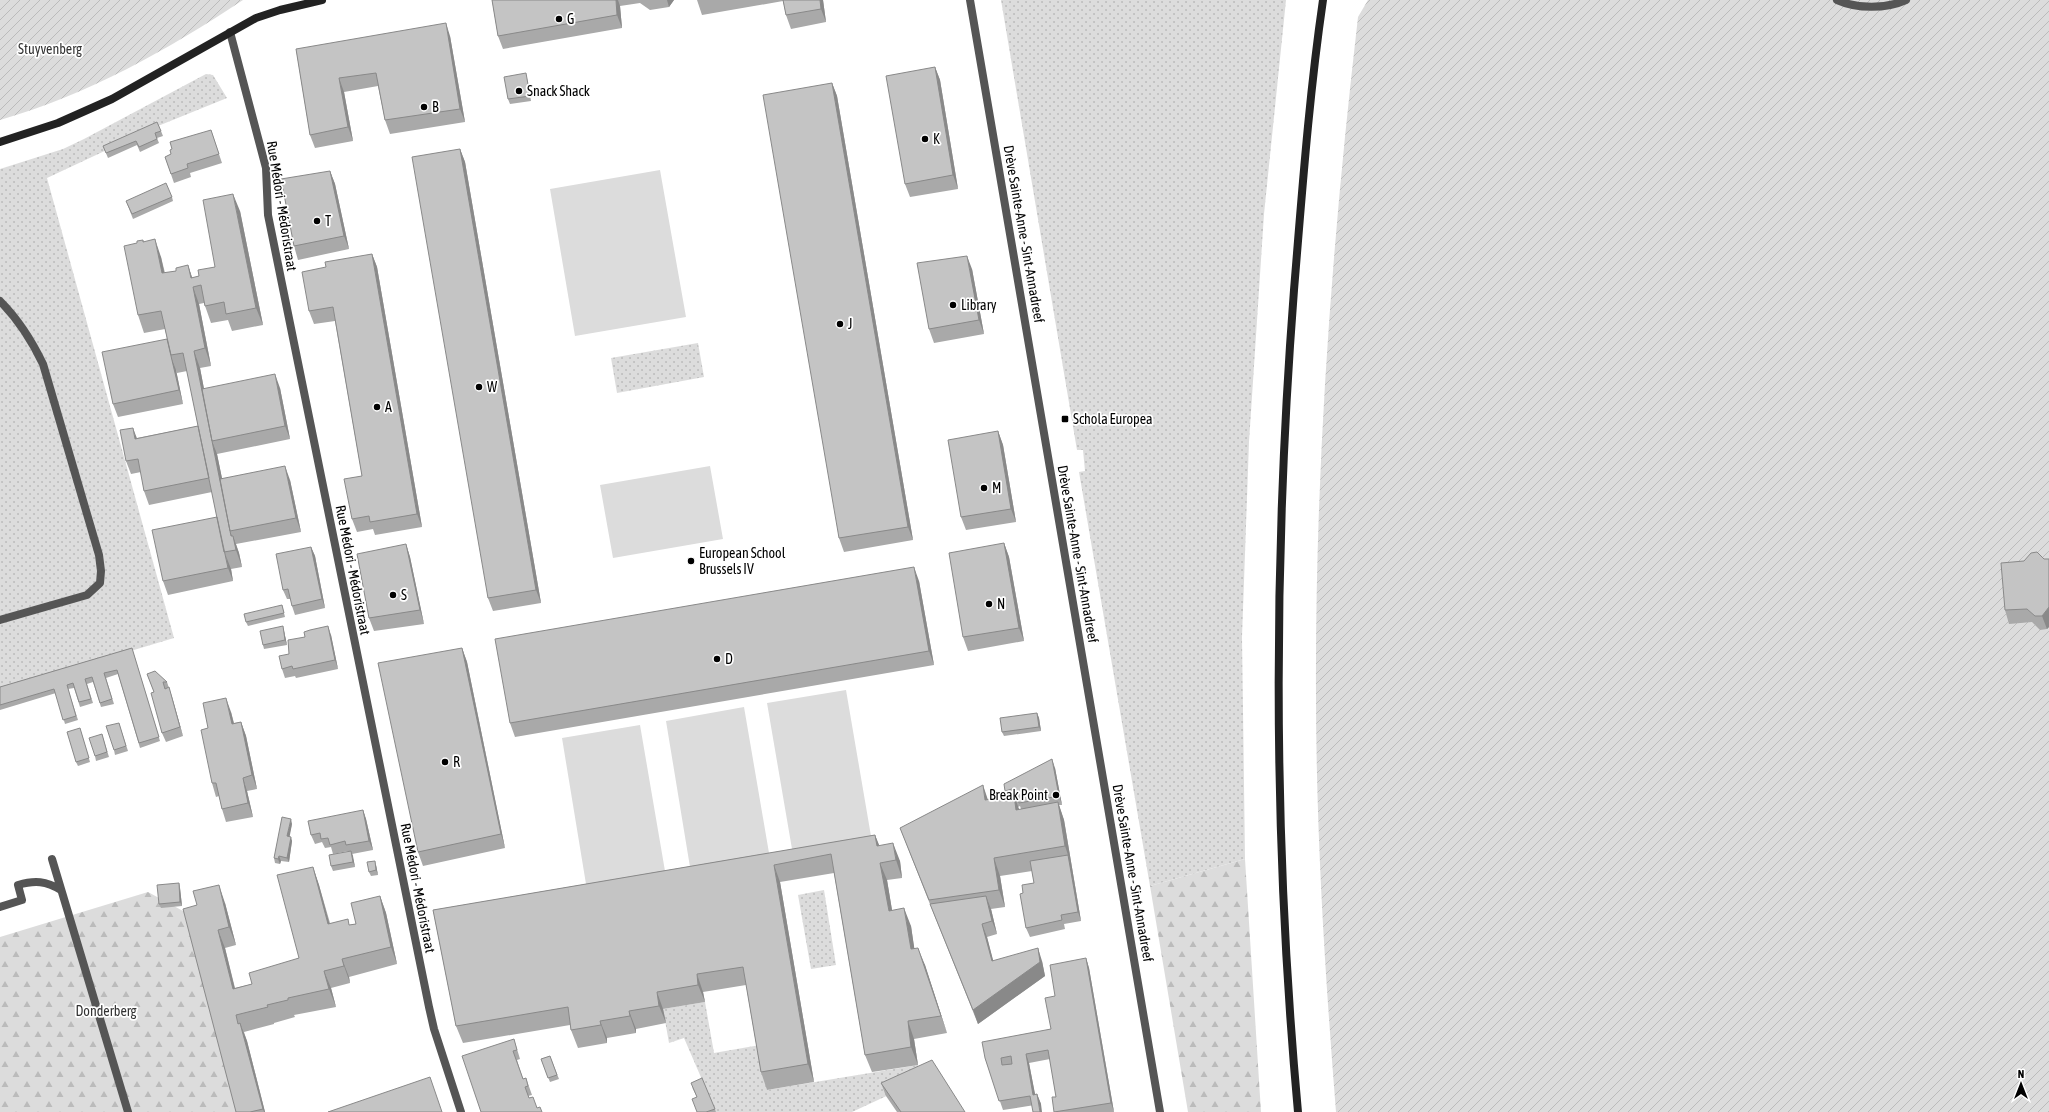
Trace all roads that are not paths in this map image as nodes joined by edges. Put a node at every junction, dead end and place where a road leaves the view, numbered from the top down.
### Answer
1 (322, 0) edge
2 (970, 0) edge
3 (1323, 0) edge
4 (1837, 0) edge
5 (1906, 0) edge
6 (230, 32) junction
7 (0, 142) edge
8 (0, 301) edge
9 (0, 620) edge
10 (52, 858) dead end
11 (61, 890) junction
12 (0, 907) edge
13 (128, 1112) edge
14 (461, 1112) edge
15 (1160, 1112) edge
16 (1298, 1112) edge

1 - 6 main road
2 - 15 street, Drève Sainte-Anne - Sint-Annadreef
3 - 16 main road
4 - 5 street
6 - 7 main road
6 - 14 street, Rue Médori - Médoristraat
8 - 9 street
10 - 11 street
11 - 12 street
11 - 13 street

